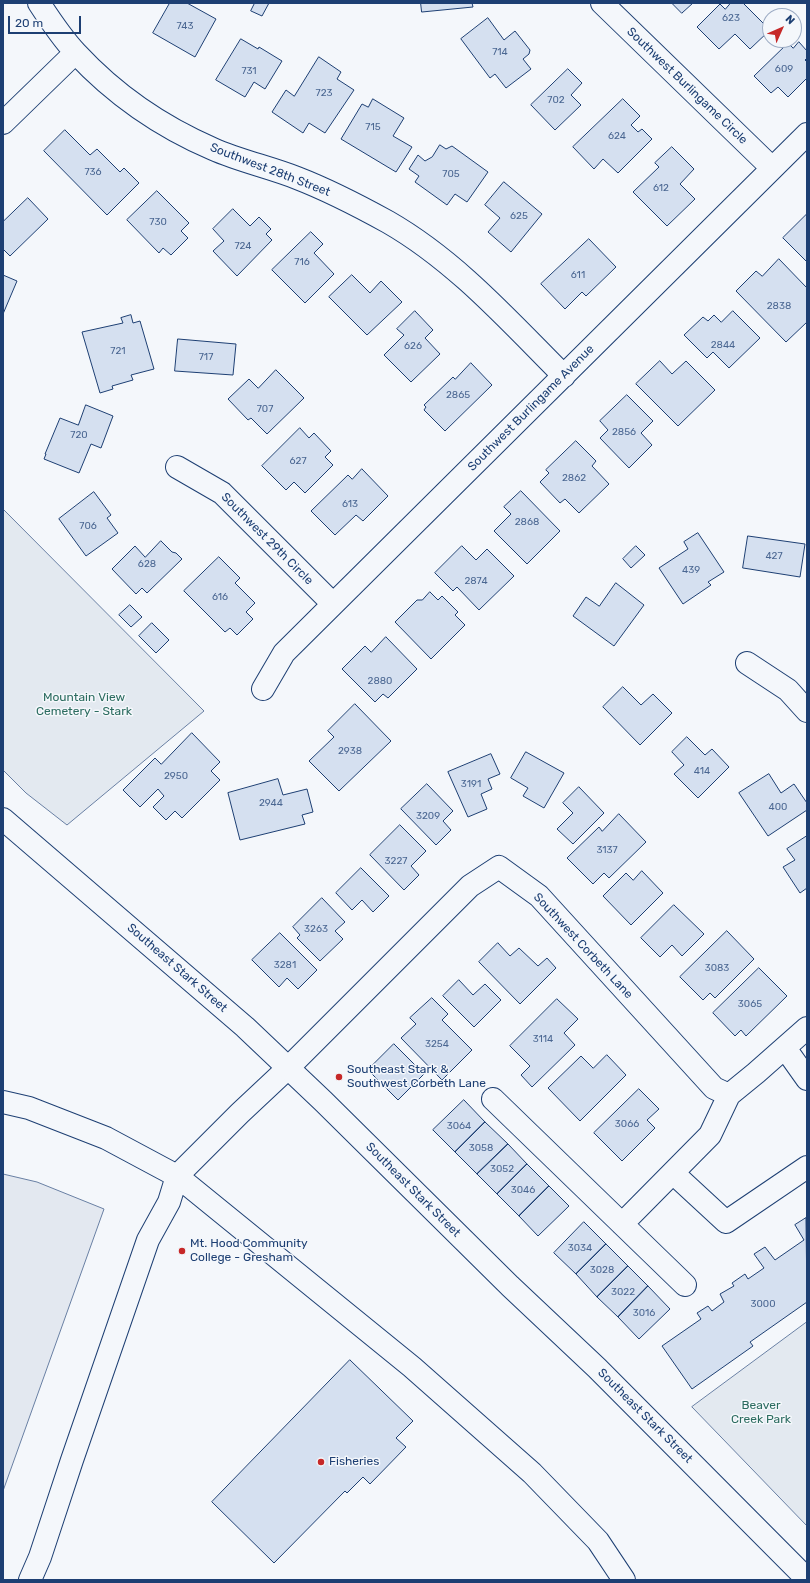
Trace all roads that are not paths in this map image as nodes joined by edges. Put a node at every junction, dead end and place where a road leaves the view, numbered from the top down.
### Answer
1 (39, 3) edge
2 (602, 3) edge
3 (75, 53) junction
4 (3, 123) edge
5 (807, 134) edge
6 (772, 168) junction
7 (564, 376) junction
8 (177, 467) dead end
9 (333, 604) junction
10 (747, 663) dead end
11 (263, 689) dead end
12 (807, 711) edge
13 (3, 819) edge
14 (807, 1028) edge
15 (785, 1048) junction
16 (288, 1068) junction
17 (807, 1079) edge
18 (729, 1095) junction
19 (493, 1098) dead end
20 (3, 1102) edge
21 (807, 1167) edge
22 (673, 1173) junction
23 (177, 1176) junction
24 (622, 1224) junction
25 (685, 1285) dead end
26 (807, 1579) edge
27 (30, 1580) edge
28 (624, 1580) edge

1 - 3 street, Southwest 28th Street
2 - 6 street, Southwest Burlingame Circle
3 - 4 street
3 - 7 street, Southwest 28th Street
5 - 6 street, Southwest Burlingame Avenue
6 - 7 street, Southwest Burlingame Avenue
7 - 9 street, Southwest Burlingame Avenue
8 - 9 street, Southwest 29th Circle
9 - 11 street, Southwest Burlingame Avenue
10 - 12 street
13 - 16 street, Southeast Stark Street
14 - 15 street
15 - 17 street
15 - 18 street
16 - 18 street, Southwest Corbeth Lane
16 - 23 street
16 - 26 street, Southeast Stark Street
18 - 22 street
19 - 24 street
20 - 23 street
21 - 22 street
22 - 24 street
23 - 27 street
23 - 28 street
24 - 25 street

